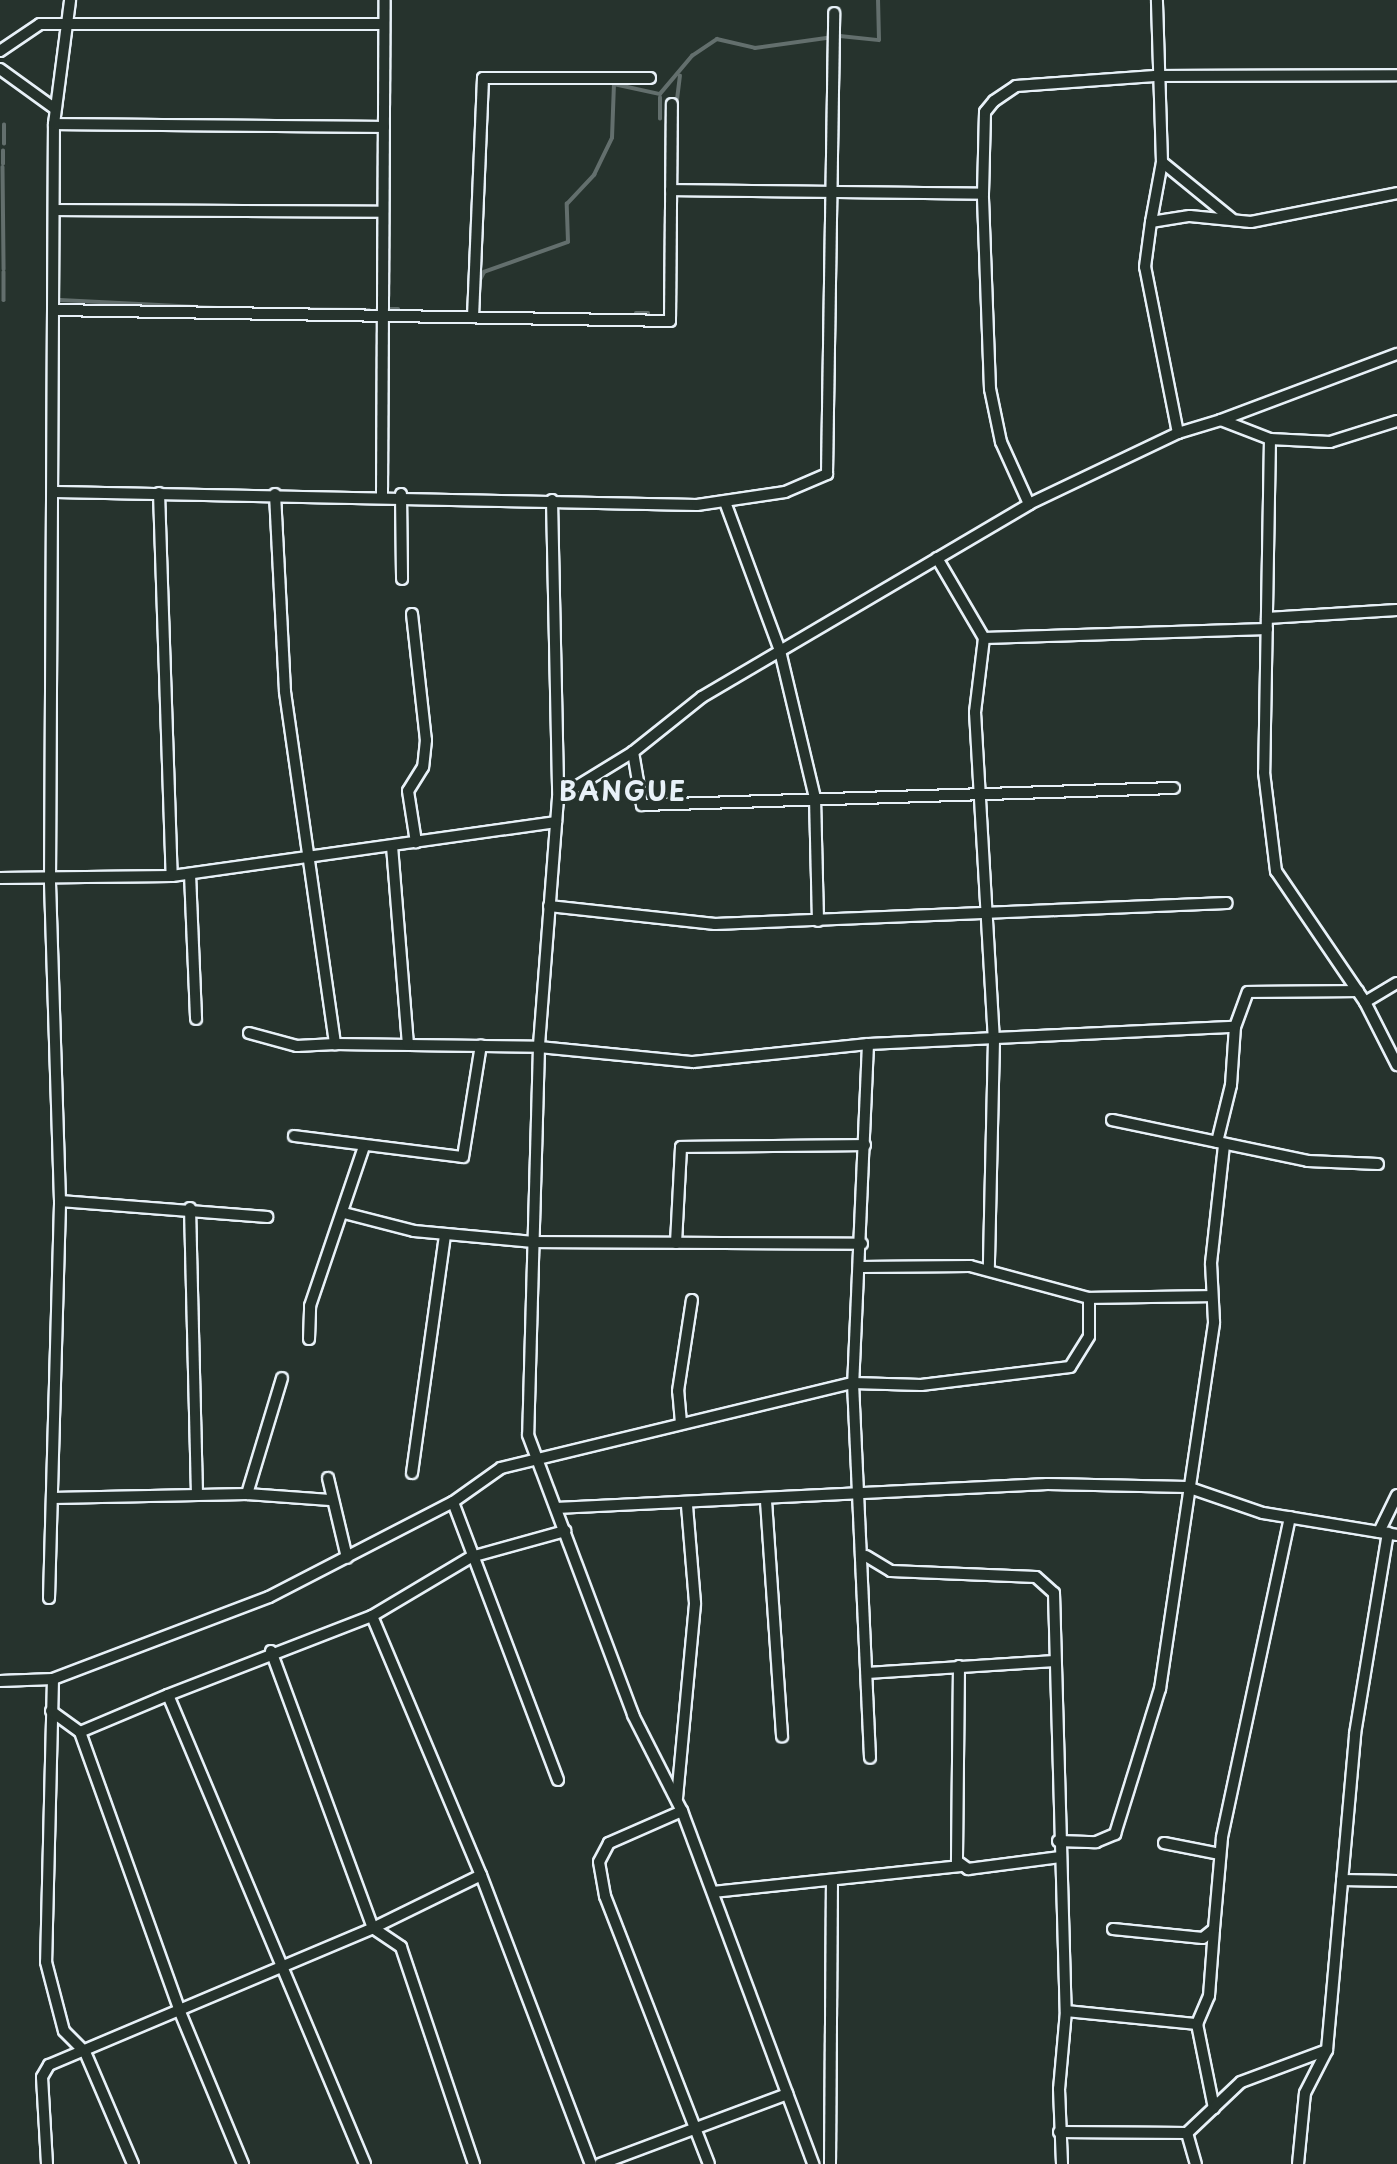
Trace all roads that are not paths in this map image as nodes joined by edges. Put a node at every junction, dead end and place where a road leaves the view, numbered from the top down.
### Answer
1 (70, 0) edge
2 (385, 0) edge
3 (1157, 0) edge
4 (834, 13) dead end
5 (69, 22) junction
6 (384, 24) junction
7 (0, 51) edge
8 (0, 69) edge
9 (1397, 75) edge
10 (1155, 76) junction
11 (650, 78) dead end
12 (672, 104) dead end
13 (54, 108) junction
14 (54, 124) junction
15 (384, 127) junction
16 (1162, 162) junction
17 (671, 190) junction
18 (1397, 193) edge
19 (983, 194) junction
20 (832, 196) junction
21 (55, 210) junction
22 (383, 212) junction
23 (1235, 221) junction
24 (1151, 222) junction
25 (55, 310) junction
26 (383, 316) junction
27 (473, 317) junction
28 (1397, 354) edge
29 (1221, 420) junction
30 (1397, 421) edge
31 (1178, 433) junction
32 (1270, 439) junction
33 (56, 492) junction
34 (159, 493) junction
35 (275, 494) junction
36 (382, 494) junction
37 (401, 494) junction
38 (552, 500) junction
39 (725, 502) junction
40 (1028, 504) junction
41 (937, 558) junction
42 (402, 579) dead end
43 (1397, 610) edge
44 (412, 614) dead end
45 (1267, 618) junction
46 (1266, 629) junction
47 (984, 638) junction
48 (780, 650) junction
49 (633, 752) junction
50 (1174, 788) dead end
51 (558, 798) junction
52 (816, 798) junction
53 (979, 798) junction
54 (556, 822) junction
55 (416, 842) junction
56 (392, 846) junction
57 (308, 858) junction
58 (190, 874) junction
59 (172, 876) junction
60 (0, 878) edge
61 (50, 882) junction
62 (1227, 904) dead end
63 (549, 906) junction
64 (986, 915) junction
65 (818, 921) junction
66 (1397, 983) edge
67 (1358, 990) junction
68 (1365, 1002) junction
69 (196, 1019) dead end
70 (1235, 1027) junction
71 (249, 1033) dead end
72 (994, 1040) junction
73 (335, 1044) junction
74 (408, 1044) junction
75 (868, 1044) junction
76 (481, 1045) junction
77 (539, 1047) junction
78 (1397, 1065) edge
79 (1112, 1120) dead end
80 (295, 1136) dead end
81 (1220, 1143) junction
82 (865, 1145) junction
83 (363, 1149) junction
84 (1378, 1164) dead end
85 (60, 1201) junction
86 (190, 1208) junction
87 (344, 1213) junction
88 (267, 1217) dead end
89 (445, 1236) junction
90 (533, 1242) junction
91 (676, 1243) junction
92 (862, 1244) junction
93 (861, 1268) junction
94 (989, 1269) junction
95 (1212, 1296) junction
96 (1089, 1298) junction
97 (692, 1300) dead end
98 (309, 1339) dead end
99 (282, 1378) dead end
100 (853, 1383) junction
101 (681, 1423) junction
102 (535, 1459) junction
103 (412, 1474) dead end
104 (328, 1478) dead end
105 (1187, 1487) junction
106 (247, 1494) junction
107 (197, 1495) junction
108 (859, 1495) junction
109 (1397, 1495) edge
110 (52, 1498) junction
111 (330, 1500) junction
112 (766, 1501) junction
113 (453, 1502) junction
114 (687, 1506) junction
115 (556, 1508) junction
116 (1290, 1517) junction
117 (565, 1531) junction
118 (1388, 1533) edge
119 (866, 1556) junction
120 (471, 1557) junction
121 (346, 1558) junction
122 (49, 1598) dead end
123 (372, 1616) junction
124 (271, 1651) junction
125 (1054, 1661) junction
126 (959, 1666) junction
127 (868, 1673) junction
128 (53, 1679) junction
129 (0, 1681) edge
130 (169, 1695) junction
131 (51, 1711) junction
132 (80, 1732) junction
133 (782, 1736) dead end
134 (870, 1758) dead end
135 (558, 1780) dead end
136 (676, 1800) junction
137 (682, 1811) junction
138 (1058, 1841) junction
139 (1164, 1843) dead end
140 (1220, 1853) junction
141 (1060, 1857) junction
142 (961, 1866) junction
143 (481, 1875) junction
144 (1342, 1880) junction
145 (832, 1881) junction
146 (1397, 1881) edge
147 (713, 1892) junction
148 (373, 1928) junction
149 (1113, 1929) dead end
150 (1214, 1930) junction
151 (284, 1964) junction
152 (1066, 2011) junction
153 (180, 2012) junction
154 (1197, 2024) junction
155 (1327, 2050) junction
156 (85, 2052) junction
157 (787, 2094) junction
158 (1214, 2108) junction
159 (692, 2127) junction
160 (1059, 2132) junction
161 (1187, 2133) junction
162 (47, 2164) edge
163 (132, 2164) edge
164 (243, 2164) edge
165 (365, 2164) edge
166 (474, 2164) edge
167 (591, 2164) edge
168 (600, 2164) edge
169 (709, 2164) edge
170 (813, 2164) edge
171 (830, 2164) edge
172 (1062, 2164) edge
173 (1196, 2164) edge
174 (1298, 2164) edge

1 - 5 street
2 - 6 street
3 - 10 street
4 - 20 street
5 - 6 street
5 - 7 street
5 - 13 street
6 - 15 street
8 - 13 street
9 - 10 street
10 - 16 street
10 - 19 street
11 - 27 street
12 - 17 street
13 - 14 street
14 - 15 street
14 - 21 street
15 - 22 street
16 - 23 street
16 - 24 street
17 - 20 street
17 - 27 street
18 - 23 street
19 - 20 street
19 - 40 street
20 - 39 street
21 - 22 street
21 - 25 street
22 - 26 street
23 - 24 street
24 - 31 street
25 - 26 street
25 - 33 street
26 - 27 street
26 - 36 street
28 - 29 street
29 - 31 street
29 - 32 street
30 - 32 street
31 - 40 street
32 - 45 street
33 - 34 street
33 - 61 street
34 - 35 street
34 - 59 street
35 - 36 street
35 - 57 street
36 - 37 street
37 - 38 street
37 - 42 street
38 - 39 street
38 - 51 street
39 - 48 street
40 - 41 street
41 - 47 street
41 - 48 street
43 - 45 street
44 - 55 street
45 - 46 street
46 - 47 street
46 - 67 street
47 - 53 street
48 - 49 street
48 - 52 street
49 - 51 street
49 - 52 street
50 - 53 street
51 - 54 street
52 - 53 street
52 - 65 street
53 - 64 street
54 - 55 street
54 - 63 street
55 - 56 street
56 - 57 street
56 - 74 street
57 - 58 street
57 - 73 street
58 - 59 street
58 - 69 street
59 - 61 street
60 - 61 street
61 - 85 street
62 - 64 street
63 - 65 street
63 - 77 street
64 - 65 street
64 - 72 street
66 - 68 street
67 - 68 street
67 - 70 street
68 - 78 street
70 - 72 street
70 - 81 street
71 - 73 street
72 - 75 street
72 - 94 street
73 - 74 street
74 - 76 street
75 - 77 street
75 - 82 street
76 - 77 street
76 - 83 street
77 - 90 street
79 - 81 street
80 - 83 street
81 - 84 street
81 - 95 street
82 - 91 street
82 - 92 street
83 - 87 street
85 - 86 street
85 - 110 street
86 - 88 street
86 - 107 street
87 - 89 street
87 - 98 street
89 - 90 street
89 - 103 street
90 - 91 street
90 - 102 street
91 - 92 street
92 - 93 street
93 - 94 street
93 - 100 street
94 - 96 street
95 - 96 street
95 - 105 street
96 - 100 street
97 - 101 street
99 - 106 street
100 - 101 street
100 - 108 street
101 - 102 street
102 - 113 street
102 - 115 street
104 - 111 street
105 - 108 street
105 - 116 street
105 - 138 street
106 - 107 street
106 - 111 street
107 - 110 street
108 - 112 street
108 - 119 street
109 - 118 street
110 - 122 street
111 - 121 street
112 - 114 street
112 - 133 street
113 - 120 street
113 - 121 street
114 - 115 street
114 - 136 street
115 - 117 street
116 - 118 street
116 - 140 street
117 - 120 street
117 - 136 street
118 - 144 street
119 - 125 street
119 - 127 street
120 - 123 street
120 - 135 street
121 - 128 street
123 - 124 street
123 - 143 street
124 - 130 street
124 - 148 street
125 - 126 street
125 - 138 street
126 - 127 street
126 - 142 street
127 - 134 street
128 - 129 street
128 - 131 street
130 - 132 street
130 - 151 street
131 - 132 street
131 - 156 street
132 - 153 street
136 - 137 street
137 - 147 street
137 - 159 street
138 - 141 street
139 - 140 street
140 - 150 street
141 - 142 street
141 - 152 street
142 - 145 street
143 - 148 street
143 - 167 street
144 - 146 street
144 - 155 street
145 - 147 street
145 - 171 street
147 - 157 street
148 - 151 street
148 - 166 street
149 - 150 street
150 - 154 street
151 - 153 street
151 - 165 street
152 - 154 street
152 - 160 street
153 - 156 street
153 - 164 street
154 - 158 street
155 - 158 street
155 - 174 street
156 - 162 street
156 - 163 street
157 - 159 street
157 - 170 street
158 - 161 street
159 - 168 street
159 - 169 street
160 - 161 street
160 - 172 street
161 - 173 street

